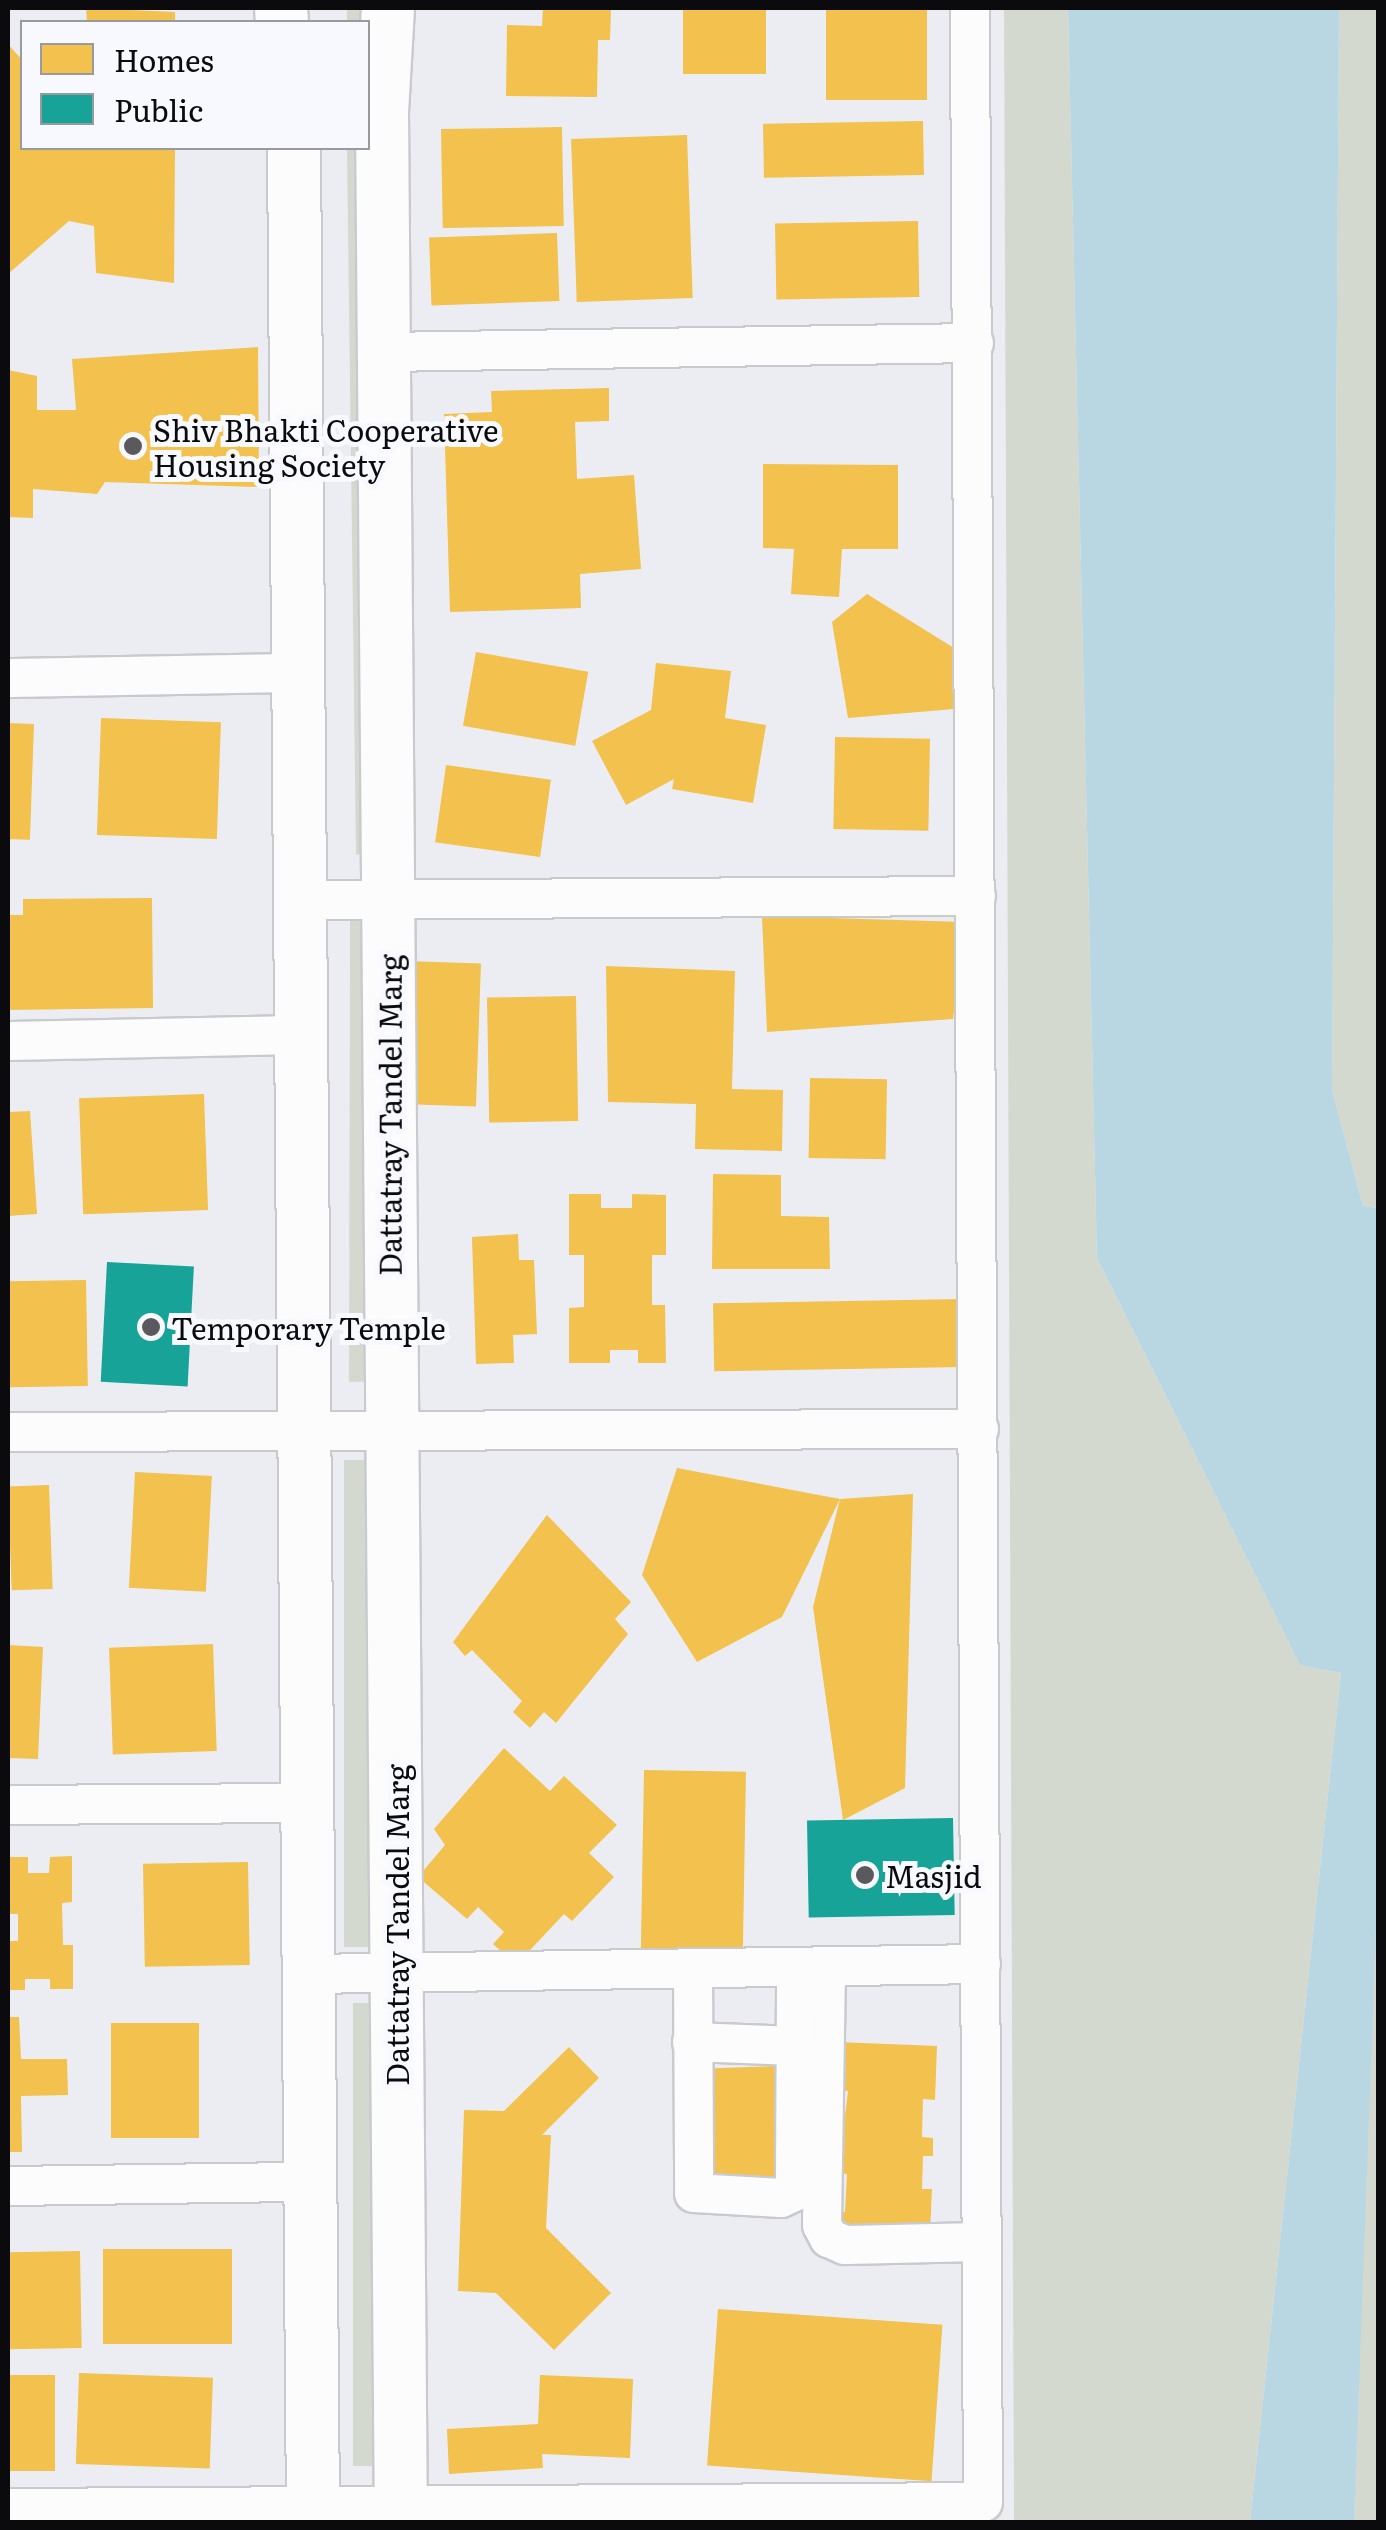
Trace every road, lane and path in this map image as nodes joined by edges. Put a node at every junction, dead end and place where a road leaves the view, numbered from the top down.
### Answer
1 (388, 8) edge
2 (970, 8) edge
3 (294, 150) edge
4 (974, 342) junction
5 (383, 352) junction
6 (298, 673) junction
7 (8, 678) edge
8 (976, 896) junction
9 (388, 899) junction
10 (300, 900) junction
11 (302, 1035) junction
12 (8, 1041) edge
13 (979, 1429) junction
14 (8, 1432) edge
15 (392, 1432) junction
16 (304, 1433) junction
17 (307, 1803) junction
18 (8, 1806) edge
19 (981, 1964) junction
20 (811, 1970) junction
21 (693, 1971) junction
22 (396, 1973) junction
23 (308, 1974) junction
24 (692, 2042) junction
25 (796, 2046) junction
26 (310, 2182) junction
27 (8, 2186) edge
28 (982, 2242) junction
29 (8, 2508) edge
30 (313, 2514) edge
31 (401, 2514) edge

1 - 5 main road, Dattatray Tandel Marg
2 - 4 street
3 - 6 main road
4 - 5 street
4 - 8 street
5 - 9 main road, Dattatray Tandel Marg
6 - 7 street
6 - 10 main road
8 - 9 street
8 - 13 street
9 - 10 street
9 - 15 main road, Dattatray Tandel Marg
10 - 11 main road
11 - 12 street
11 - 16 main road
13 - 15 street
13 - 19 street
14 - 16 street
15 - 16 street
15 - 22 main road, Dattatray Tandel Marg
16 - 17 main road
17 - 18 street
17 - 23 main road
19 - 20 street
19 - 28 street
20 - 21 street
20 - 25 street
20 - 28 street
21 - 22 street
21 - 24 street
22 - 23 street
22 - 31 main road, Dattatray Tandel Marg
23 - 26 main road
24 - 25 street
24 - 25 street
26 - 27 street
26 - 30 main road
28 - 31 street
29 - 30 street
30 - 31 street

